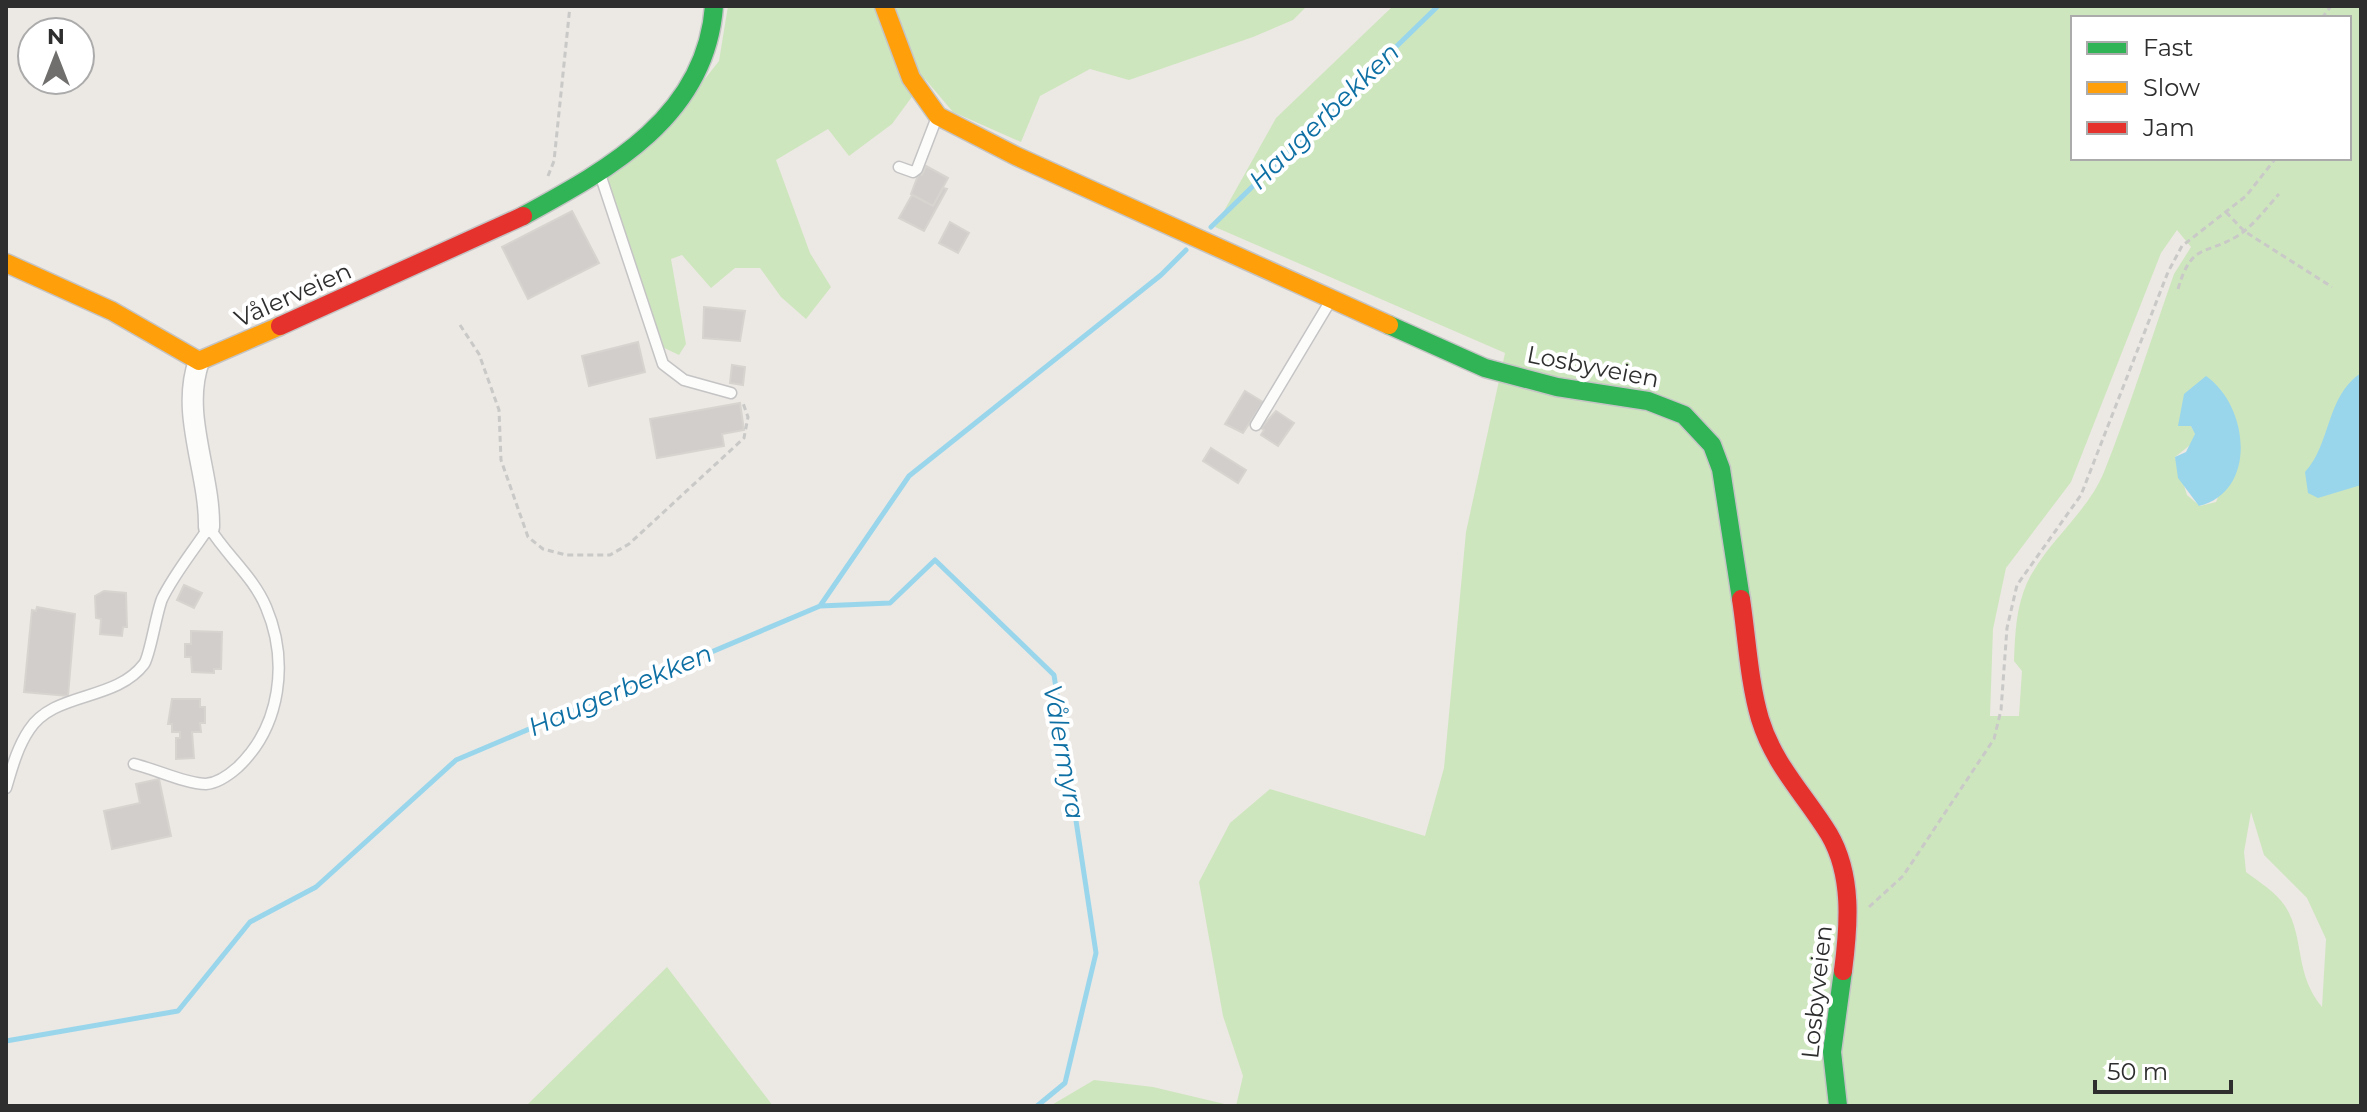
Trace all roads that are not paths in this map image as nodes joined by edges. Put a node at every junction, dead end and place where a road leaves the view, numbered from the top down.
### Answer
1 (714, 6) edge
2 (884, 6) edge
3 (938, 116) junction
4 (899, 167) dead end
5 (600, 173) junction
6 (6, 263) edge
7 (1331, 300) junction
8 (199, 361) junction
9 (731, 393) road end
10 (1256, 425) dead end
11 (209, 527) junction
12 (134, 764) dead end
13 (6, 788) edge
14 (1838, 1106) edge

1 - 5 main road, Vålerveien
2 - 3 main road, Losbyveien
3 - 4 lane
3 - 7 main road, Losbyveien
5 - 8 main road, Vålerveien
5 - 9 lane
6 - 8 main road
7 - 10 lane
7 - 14 main road, Losbyveien
8 - 11 street
11 - 12 lane
11 - 13 lane

